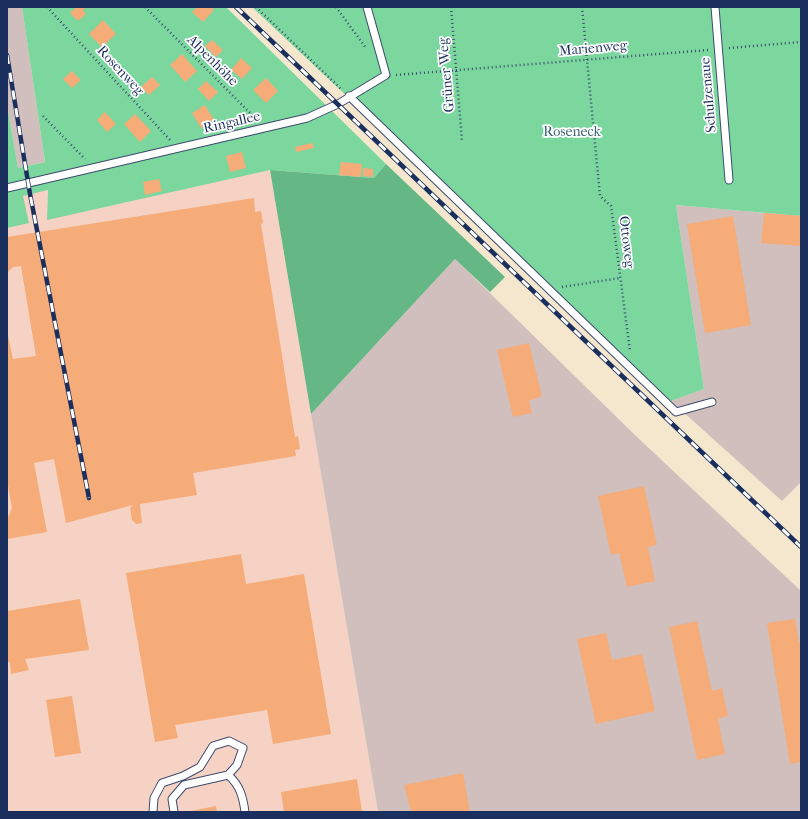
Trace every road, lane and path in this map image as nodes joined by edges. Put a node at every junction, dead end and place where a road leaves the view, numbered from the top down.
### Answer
1 (47, 7) edge
2 (145, 7) edge
3 (256, 7) edge
4 (336, 7) edge
5 (368, 7) edge
6 (451, 7) edge
7 (582, 7) edge
8 (715, 7) edge
9 (801, 42) edge
10 (718, 49) junction
11 (368, 50) dead end
12 (587, 59) junction
13 (456, 71) junction
14 (386, 75) junction
15 (349, 96) junction
16 (43, 116) dead end
17 (265, 129) junction
18 (462, 141) dead end
19 (178, 149) junction
20 (92, 167) junction
21 (729, 180) dead end
22 (7, 188) edge
23 (620, 278) junction
24 (551, 292) junction
25 (627, 365) junction
26 (712, 402) dead end
27 (228, 775) junction
28 (153, 812) edge
29 (174, 812) edge
30 (245, 812) edge

1 - 19 path, Rosenweg
2 - 17 path, Alpenhöhe
3 - 15 path
4 - 11 path
5 - 14 lane
6 - 13 path, Grüner Weg
7 - 12 path, Ottoweg
8 - 10 lane, Schulzenaue
9 - 10 path, Marienweg
10 - 12 path, Marienweg
10 - 21 lane, Schulzenaue
12 - 13 path, Marienweg
12 - 23 path, Ottoweg
13 - 14 path, Marienweg
13 - 18 path, Grüner Weg
14 - 15 lane, Ringallee
15 - 17 lane, Ringallee
15 - 24 lane
16 - 20 path
17 - 19 lane, Ringallee
19 - 20 lane, Ringallee
20 - 22 lane, Ringallee
23 - 24 path
23 - 25 path, Ottoweg
24 - 25 lane
25 - 26 lane
27 - 28 lane
27 - 29 lane
27 - 30 lane

